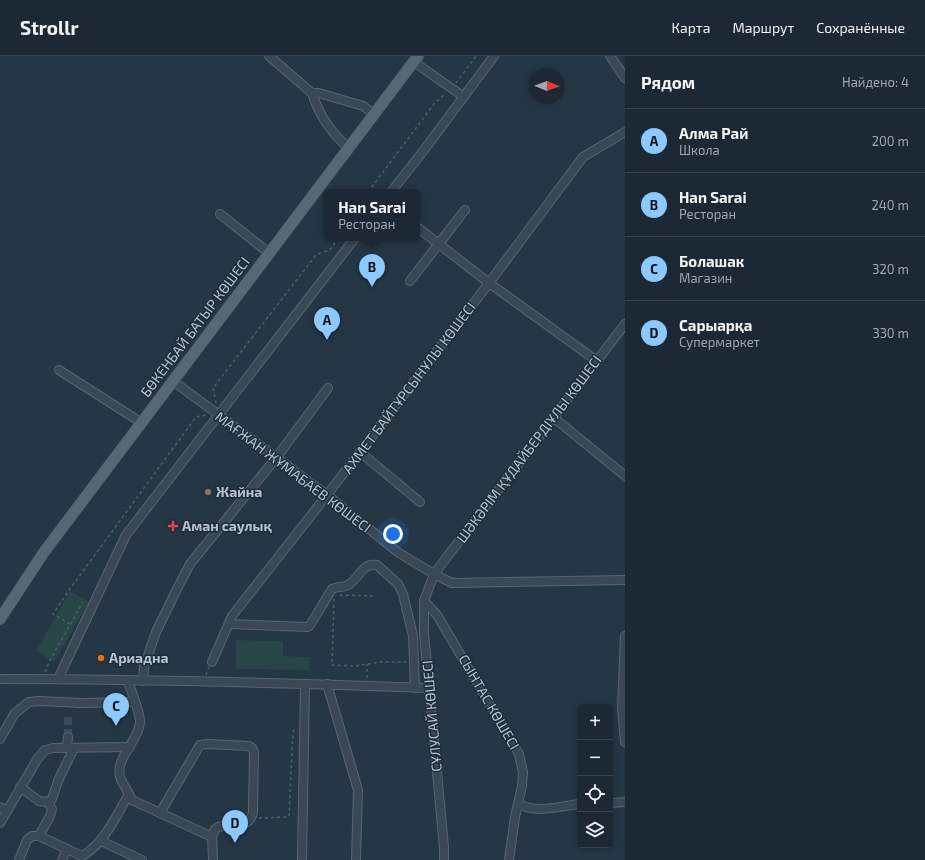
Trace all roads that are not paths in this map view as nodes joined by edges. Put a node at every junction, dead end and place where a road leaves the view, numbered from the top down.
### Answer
1 (269, 56) edge
2 (494, 56) edge
3 (610, 56) edge
4 (416, 59) edge
5 (625, 78) edge
6 (312, 93) junction
7 (464, 97) junction
8 (374, 114) junction
9 (625, 132) edge
10 (349, 148) junction
11 (393, 189) edge
12 (465, 210) dead end
13 (220, 214) dead end
14 (420, 229) edge
15 (353, 241) edge
16 (439, 244) junction
17 (269, 254) junction
18 (410, 281) dead end
19 (489, 283) junction
20 (625, 324) edge
21 (597, 361) junction
22 (59, 370) dead end
23 (173, 381) junction
24 (328, 388) dead end
25 (216, 414) junction
26 (553, 418) junction
27 (142, 423) junction
28 (360, 452) junction
29 (276, 458) junction
30 (625, 476) edge
31 (327, 495) junction
32 (420, 502) dead end
33 (434, 574) junction
34 (625, 580) edge
35 (424, 600) junction
36 (0, 619) edge
37 (229, 624) junction
38 (625, 636) edge
39 (212, 662) road end
40 (0, 679) edge
41 (58, 679) junction
42 (128, 681) junction
43 (143, 681) junction
44 (305, 684) junction
45 (326, 684) junction
46 (415, 688) junction
47 (429, 688) junction
48 (134, 702) junction
49 (68, 737) tunnel mouth
50 (0, 739) edge
51 (625, 742) edge
52 (130, 747) junction
53 (71, 748) junction
54 (20, 787) junction
55 (129, 794) junction
56 (48, 802) junction
57 (625, 802) edge
58 (613, 803) edge
59 (519, 804) junction
60 (577, 804) edge
61 (4, 809) edge
62 (160, 813) junction
63 (0, 824) edge
64 (38, 836) junction
65 (212, 837) junction
66 (101, 841) junction
67 (67, 849) junction
68 (19, 860) edge
69 (62, 860) edge
70 (142, 860) edge
71 (213, 860) edge
72 (302, 860) edge
73 (356, 860) edge
74 (444, 860) edge
75 (509, 860) edge

1 - 6 street
2 - 7 street
3 - 5 street
4 - 7 street
4 - 8 main road, БӨКЕНБАЙ БАТЫР КӨШЕСІ
6 - 8 street
6 - 10 street
7 - 11 street
8 - 10 main road, БӨКЕНБАЙ БАТЫР КӨШЕСІ
9 - 19 street, АХМЕТ БАЙТҰРСЫНҰЛЫ КӨШЕСІ
10 - 17 main road, БӨКЕНБАЙ БАТЫР КӨШЕСІ
12 - 16 street
13 - 17 street
14 - 16 street
15 - 25 street
16 - 18 street
16 - 19 street
17 - 23 main road, БӨКЕНБАЙ БАТЫР КӨШЕСІ
19 - 21 street
19 - 28 street, АХМЕТ БАЙТҰРСЫНҰЛЫ КӨШЕСІ
20 - 21 street, ШӘКӘРІМ ҚҰДАЙБЕРДІҰЛЫ КӨШЕСІ
21 - 26 street, ШӘКӘРІМ ҚҰДАЙБЕРДІҰЛЫ КӨШЕСІ
22 - 27 street
23 - 25 street, МАҒЖАН ЖҰМАБАЕВ КӨШЕСІ
23 - 27 main road, БӨКЕНБАЙ БАТЫР КӨШЕСІ
24 - 29 street
25 - 29 street, МАҒЖАН ЖҰМАБАЕВ КӨШЕСІ
25 - 41 street
26 - 30 street
26 - 33 street, ШӘКӘРІМ ҚҰДАЙБЕРДІҰЛЫ КӨШЕСІ
27 - 36 main road, БӨКЕНБАЙ БАТЫР КӨШЕСІ
28 - 31 street, АХМЕТ БАЙТҰРСЫНҰЛЫ КӨШЕСІ
28 - 32 street
29 - 31 street, МАҒЖАН ЖҰМАБАЕВ КӨШЕСІ
29 - 43 street
31 - 33 street, МАҒЖАН ЖҰМАБАЕВ КӨШЕСІ
31 - 37 street, АХМЕТ БАЙТҰРСЫНҰЛЫ КӨШЕСІ
33 - 34 street, МАҒЖАН ЖҰМАБАЕВ КӨШЕСІ
33 - 35 street, СҰЛУСАЙ КӨШЕСІ
35 - 47 street, СҰЛУСАЙ КӨШЕСІ
35 - 59 street, СЫНТАС КӨШЕСІ
37 - 39 street, АХМЕТ БАЙТҰРСЫНҰЛЫ КӨШЕСІ
37 - 46 street
38 - 51 street
40 - 41 street
41 - 42 street
42 - 43 street
42 - 48 street
43 - 44 street
44 - 45 street
44 - 72 street
45 - 46 street
45 - 73 street
46 - 47 street
47 - 74 street, СҰЛУСАЙ КӨШЕСІ
48 - 50 street
48 - 52 street
49 - 53 street
52 - 53 street
52 - 55 street
53 - 54 street
53 - 56 street
54 - 56 street
54 - 61 street
55 - 62 street
55 - 66 street
56 - 64 street
57 - 58 street
59 - 60 street
59 - 75 street, СЫНТАС КӨШЕСІ
61 - 63 street
62 - 65 street
62 - 65 street
64 - 67 street
64 - 68 street
65 - 71 street
66 - 67 street
66 - 70 street
67 - 69 street

